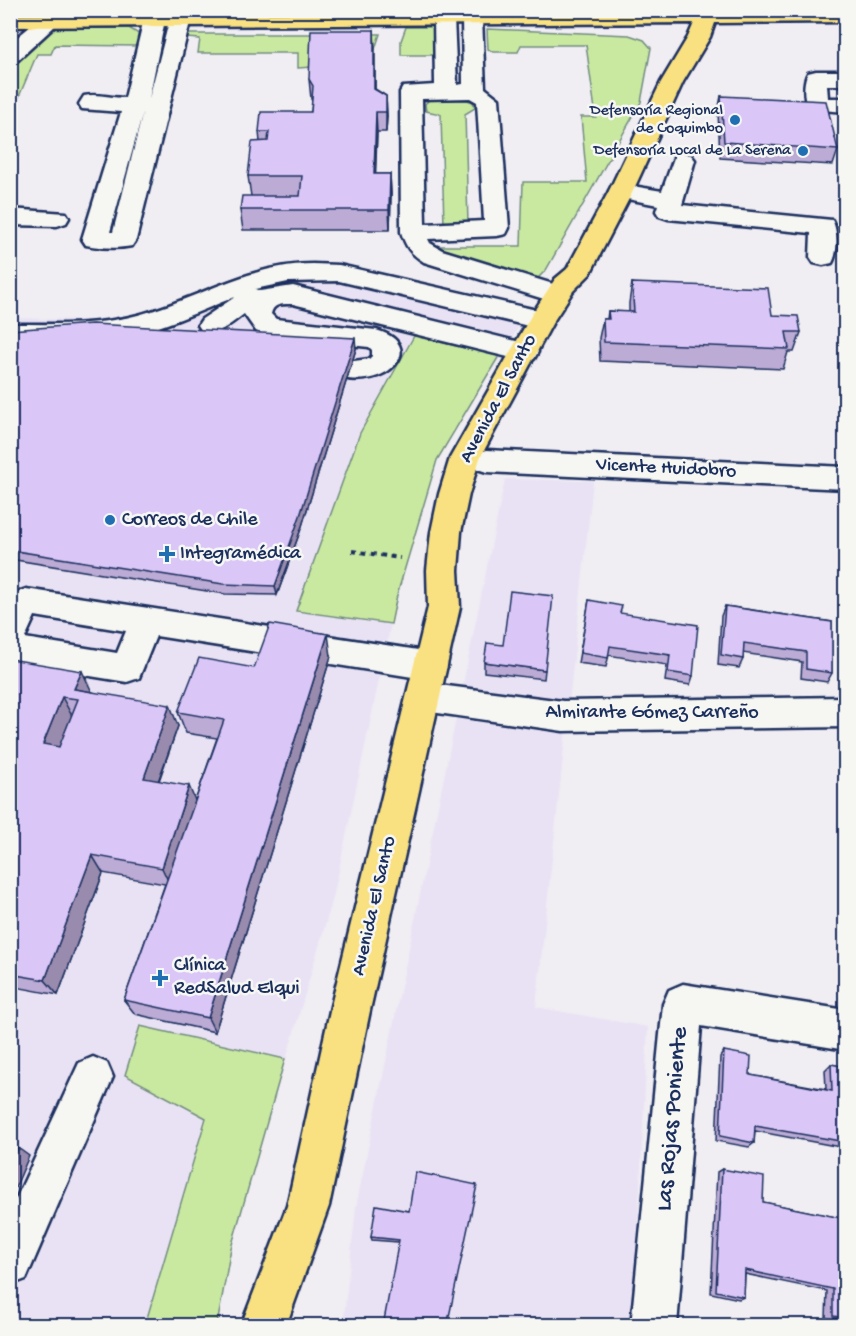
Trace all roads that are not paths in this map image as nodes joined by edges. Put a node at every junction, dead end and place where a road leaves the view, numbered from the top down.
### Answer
1 (708, 14) edge
2 (157, 15) edge
3 (182, 15) edge
4 (846, 16) edge
5 (610, 17) junction
6 (444, 18) junction
7 (472, 18) junction
8 (10, 21) edge
9 (49, 21) junction
10 (10, 55) edge
11 (846, 78) edge
12 (672, 82) junction
13 (446, 91) junction
14 (474, 91) junction
15 (92, 101) dead end
16 (134, 105) junction
17 (846, 105) edge
18 (159, 106) junction
19 (683, 160) dead end
20 (621, 191) junction
21 (672, 200) junction
22 (10, 217) edge
23 (57, 218) dead end
24 (413, 232) junction
25 (823, 257) dead end
26 (547, 314) junction
27 (212, 325) dead end
28 (10, 333) edge
29 (349, 370) edge
30 (487, 461) junction
31 (846, 478) edge
32 (444, 607) junction
33 (146, 621) junction
34 (10, 635) edge
35 (10, 649) edge
36 (428, 681) junction
37 (846, 712) edge
38 (846, 1030) edge
39 (93, 1077) dead end
40 (308, 1206) junction
41 (10, 1263) edge
42 (263, 1326) edge
43 (288, 1326) edge
44 (654, 1326) edge

1 - 4 main road
1 - 5 main road
1 - 12 main road, Avenida El Santo
2 - 3 main road
2 - 9 main road
2 - 16 street
3 - 6 main road
3 - 18 street
5 - 7 main road
5 - 12 main road
6 - 7 main road
6 - 13 street
7 - 14 street
8 - 9 main road
9 - 10 street
11 - 17 street
12 - 20 main road, Avenida El Santo
13 - 14 street
13 - 24 street
14 - 24 street
15 - 16 street
16 - 18 street
16 - 18 street
19 - 21 street
20 - 21 street
20 - 26 main road, Avenida El Santo
21 - 25 street
22 - 23 street
24 - 26 street
26 - 27 street
26 - 28 street
26 - 29 street
26 - 30 main road, Avenida El Santo
26 - 32 main road, Avenida El Santo
30 - 31 street, Vicente Huidobro
30 - 32 main road, Avenida El Santo
32 - 36 main road, Avenida El Santo
33 - 34 street, Almirante Gómez Carreño
33 - 35 street
33 - 36 street, Almirante Gómez Carreño
36 - 37 street, Almirante Gómez Carreño
36 - 40 main road, Avenida El Santo
38 - 44 street, Las Rojas Poniente
39 - 41 street
40 - 42 main road, Avenida El Santo
40 - 43 main road, Avenida El Santo

